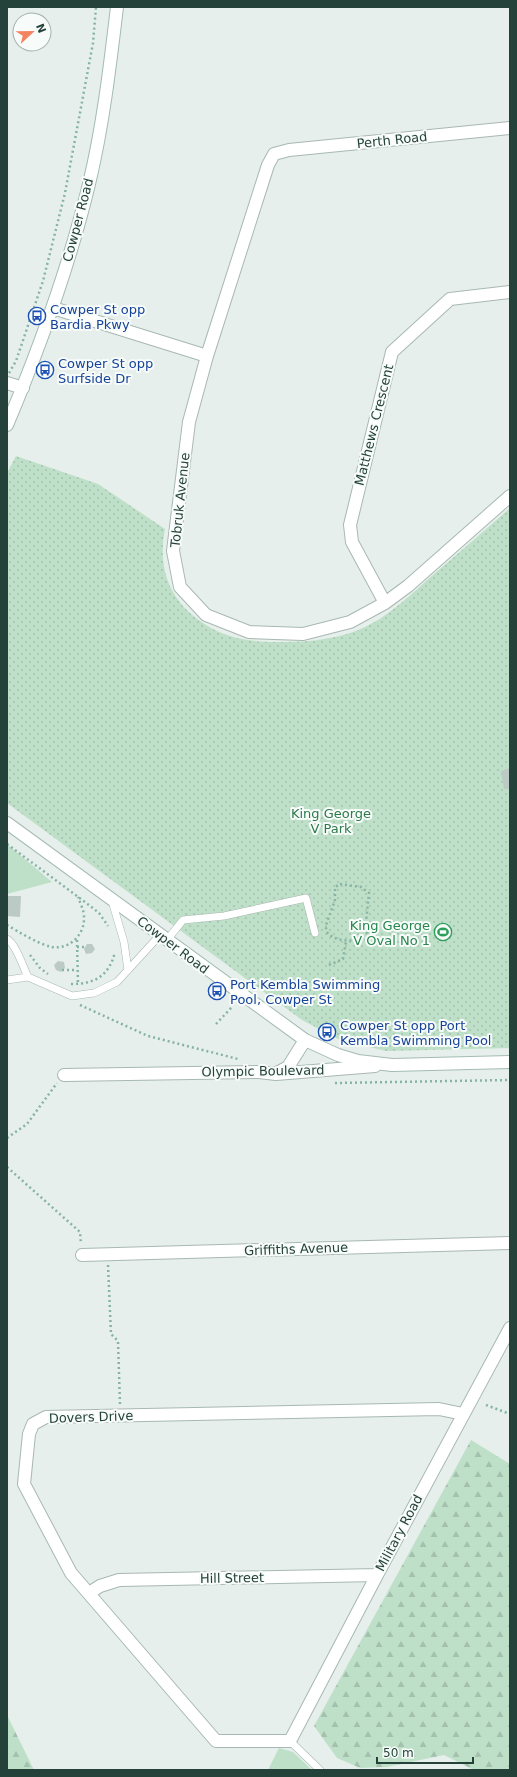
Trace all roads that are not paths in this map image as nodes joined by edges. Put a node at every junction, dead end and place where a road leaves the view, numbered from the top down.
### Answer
1 (116, 7) edge
2 (510, 128) edge
3 (274, 154) joint
4 (510, 292) edge
5 (53, 308) junction
6 (207, 356) junction
7 (7, 383) edge
8 (23, 388) junction
9 (7, 425) edge
10 (510, 496) edge
11 (385, 603) junction
12 (7, 823) edge
13 (111, 898) junction
14 (315, 933) dead end
15 (163, 938) junction
16 (7, 939) edge
17 (128, 970) junction
18 (28, 977) junction
19 (7, 980) edge
20 (305, 1040) junction
21 (510, 1062) edge
22 (392, 1065) junction
23 (64, 1074) road end
24 (276, 1074) junction
25 (510, 1243) edge
26 (82, 1255) road end
27 (510, 1328) edge
28 (462, 1414) junction
29 (377, 1575) junction
30 (89, 1592) junction
31 (290, 1741) junction
32 (320, 1770) edge

1 - 5 street, Cowper Road
2 - 3 street, Perth Road
3 - 6 street, Tobruk Avenue
4 - 11 street, Matthews Crescent
5 - 6 street
5 - 8 street, Cowper Road
6 - 11 street, Tobruk Avenue
7 - 8 street
8 - 9 street, Cowper Road
10 - 11 street, Tobruk Avenue
12 - 13 street, Cowper Road
13 - 15 street, Cowper Road
13 - 17 lane
14 - 15 lane
15 - 17 lane
15 - 20 street, Cowper Road
16 - 18 lane
17 - 18 lane
18 - 19 lane
20 - 22 street, Cowper Road
20 - 24 street
21 - 22 street, Olympic Boulevard
22 - 24 street, Olympic Boulevard
23 - 24 street, Olympic Boulevard
25 - 26 street, Griffiths Avenue
27 - 28 street, Military Road
28 - 29 street, Military Road
28 - 30 street, Dovers Drive
29 - 30 street, Hill Street
29 - 31 street, Military Road
30 - 31 street, Dovers Drive
31 - 32 lane

